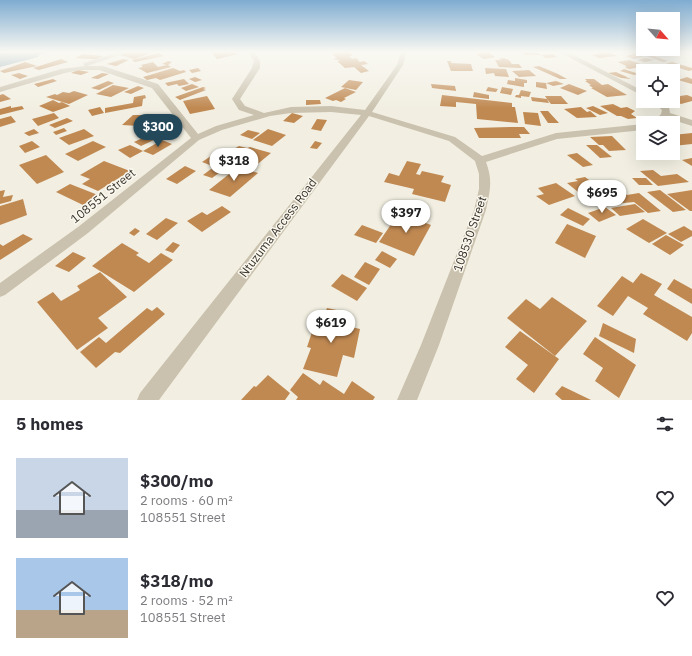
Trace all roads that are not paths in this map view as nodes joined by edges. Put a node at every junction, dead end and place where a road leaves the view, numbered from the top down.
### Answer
1 (70, 71) edge
2 (108, 71) edge
3 (254, 71) edge
4 (396, 71) edge
5 (598, 71) edge
6 (0, 90) edge
7 (636, 90) edge
8 (665, 108) edge
9 (367, 114) junction
10 (665, 114) joint
11 (262, 115) junction
12 (692, 123) edge
13 (636, 128) edge
14 (196, 138) junction
15 (480, 160) junction
16 (0, 291) edge
17 (147, 400) edge
18 (407, 400) edge

1 - 6 street
2 - 14 street
3 - 11 street
4 - 9 street, Ntuzuma Access Road
5 - 7 street
8 - 10 street
9 - 11 street, 108551 Street
9 - 15 street
9 - 17 street, Ntuzuma Access Road
10 - 12 street
11 - 14 street, 108551 Street
13 - 15 street
14 - 16 street, 108551 Street
15 - 18 street, 108530 Street

